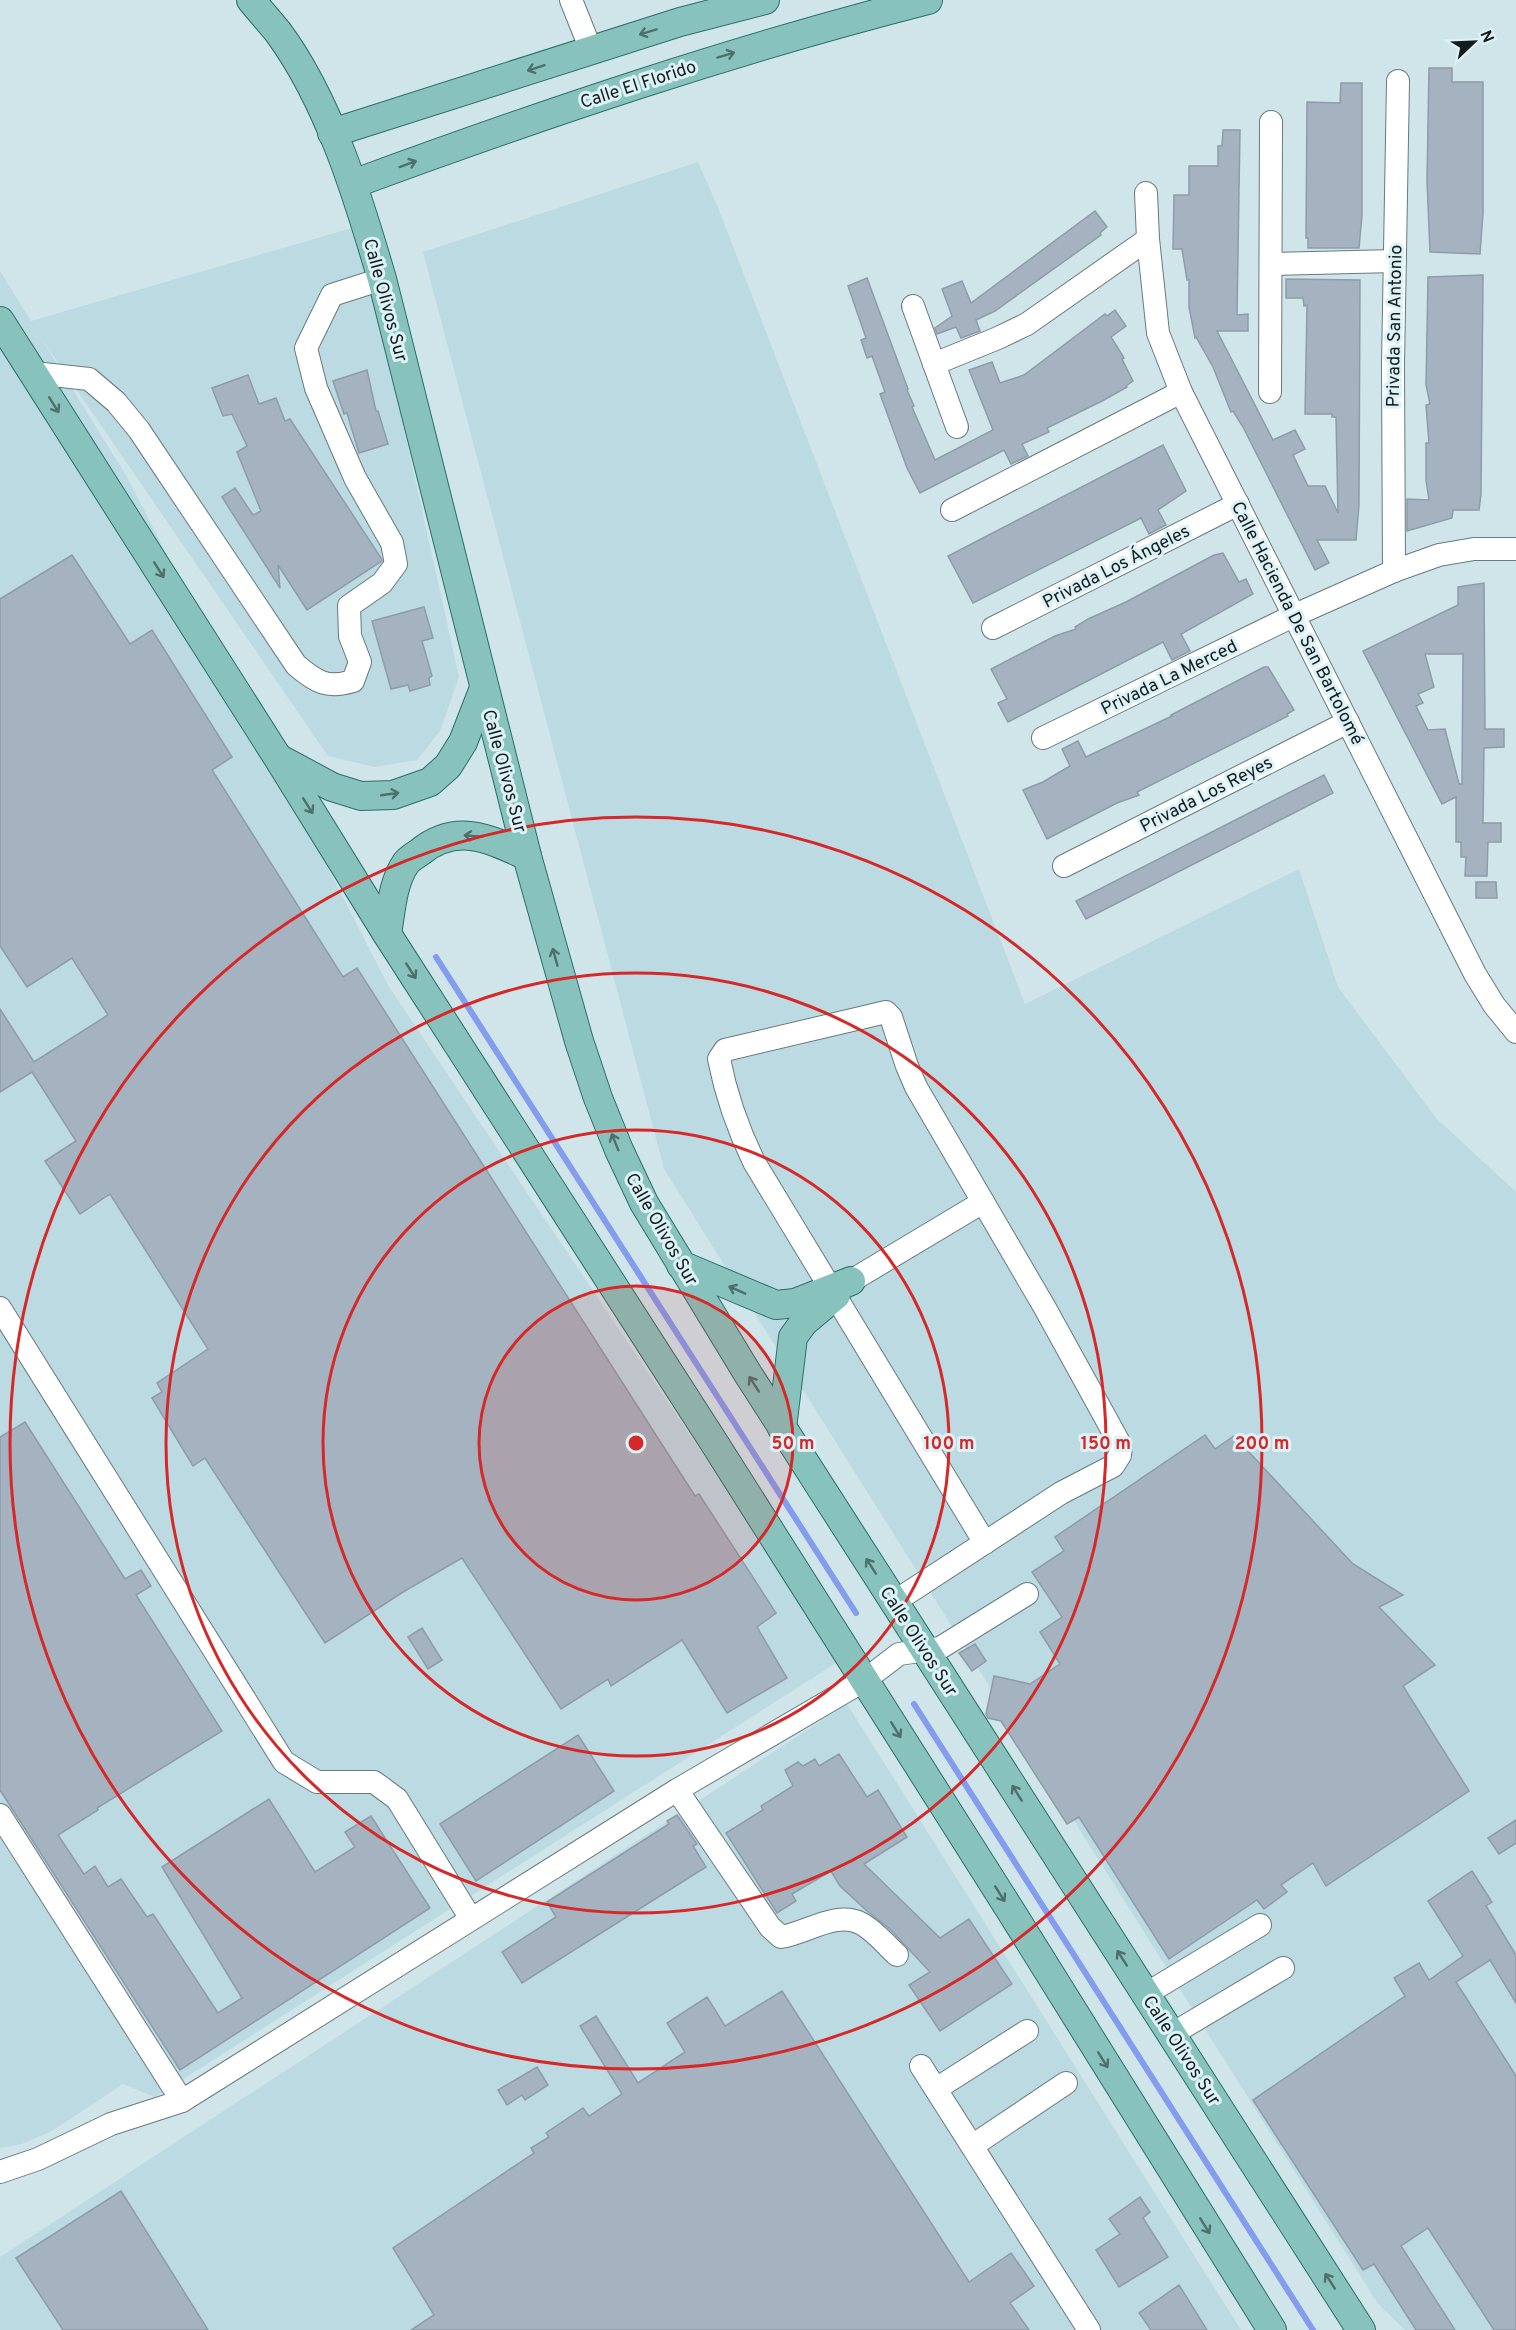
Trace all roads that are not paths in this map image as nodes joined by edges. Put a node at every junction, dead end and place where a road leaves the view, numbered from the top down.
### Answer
1 (251, 0) edge
2 (571, 0) edge
3 (765, 0) edge
4 (928, 0) edge
5 (591, 50) junction
6 (1398, 81) dead end
7 (1271, 122) dead end
8 (332, 133) junction
9 (353, 184) junction
10 (1146, 193) dead end
11 (1148, 239) junction
12 (1395, 261) junction
13 (1271, 264) junction
14 (382, 279) junction
15 (913, 306) dead end
16 (0, 321) edge
17 (934, 364) junction
18 (34, 373) junction
19 (1181, 392) junction
20 (1270, 392) dead end
21 (957, 427) dead end
22 (1238, 504) junction
23 (952, 510) dead end
24 (1516, 549) edge
25 (1394, 572) junction
26 (1295, 615) junction
27 (993, 628) dead end
28 (484, 688) junction
29 (1348, 722) junction
30 (1043, 738) dead end
31 (278, 758) junction
32 (527, 856) junction
33 (1064, 866) dead end
34 (387, 934) junction
35 (1516, 1032) edge
36 (983, 1202) junction
37 (681, 1265) junction
38 (840, 1289) junction
39 (776, 1305) junction
40 (0, 1308) edge
41 (793, 1336) junction
42 (782, 1428) junction
43 (984, 1543) junction
44 (1027, 1594) dead end
45 (894, 1602) junction
46 (926, 1650) junction
47 (864, 1680) junction
48 (677, 1790) junction
49 (0, 1815) edge
50 (471, 1919) junction
51 (1260, 1925) dead end
52 (897, 1955) dead end
53 (1283, 1968) dead end
54 (1146, 1994) junction
55 (1027, 2031) dead end
56 (1172, 2034) junction
57 (921, 2066) dead end
58 (1066, 2083) dead end
59 (936, 2089) junction
60 (182, 2101) junction
61 (972, 2146) junction
62 (0, 2172) edge
63 (1361, 2329) edge
64 (1089, 2330) edge
65 (1272, 2330) edge

1 - 8 main road, Calle Olivos Sur
2 - 5 street
3 -> 5 main road
9 -> 4 main road, Calle El Florido
5 -> 8 main road
6 - 12 street, Privada San Antonio
7 - 13 street
8 - 9 main road, Calle Olivos Sur
9 - 14 main road, Calle Olivos Sur
10 - 11 street, Calle Hacienda De San Bartolomé
11 - 17 street
11 - 19 street, Calle Hacienda De San Bartolomé
12 - 13 street
12 - 25 street, Privada San Antonio
13 - 20 street
14 - 18 street
14 - 28 main road, Calle Olivos Sur
15 - 17 street
16 - 18 main road
17 - 21 street
18 -> 31 main road
19 - 22 street, Calle Hacienda De San Bartolomé
19 - 23 street
22 - 26 street, Calle Hacienda De San Bartolomé
22 - 27 street, Privada Los Ángeles
24 - 25 street, Privada La Merced
25 - 26 street, Privada La Merced
26 - 29 street, Calle Hacienda De San Bartolomé
26 - 30 street, Privada La Merced
31 -> 28 main road
28 - 32 main road, Calle Olivos Sur
29 - 33 street, Privada Los Reyes
29 - 35 street, Calle Hacienda De San Bartolomé
31 -> 34 main road
32 -> 34 main road
37 -> 32 main road, Calle Olivos Sur
34 -> 47 main road
36 - 38 street
36 - 38 street
36 - 43 street
39 -> 37 main road
42 -> 37 main road, Calle Olivos Sur
38 - 39 main road
38 - 41 main road
38 - 43 street
39 - 41 main road
40 - 50 street
41 - 42 main road
45 -> 42 main road, Calle Olivos Sur
43 - 45 street
44 - 46 street
45 - 46 main road, Calle Olivos Sur
46 - 47 street
54 -> 46 main road, Calle Olivos Sur
47 - 48 street
47 -> 65 main road
48 - 50 street
48 - 52 street
49 - 60 street
50 - 60 street
51 - 54 street
53 - 56 street
54 - 56 main road, Calle Olivos Sur
55 - 59 street
63 -> 56 main road, Calle Olivos Sur
57 - 59 street
58 - 61 street
59 - 61 street
60 - 62 street
61 - 64 street

